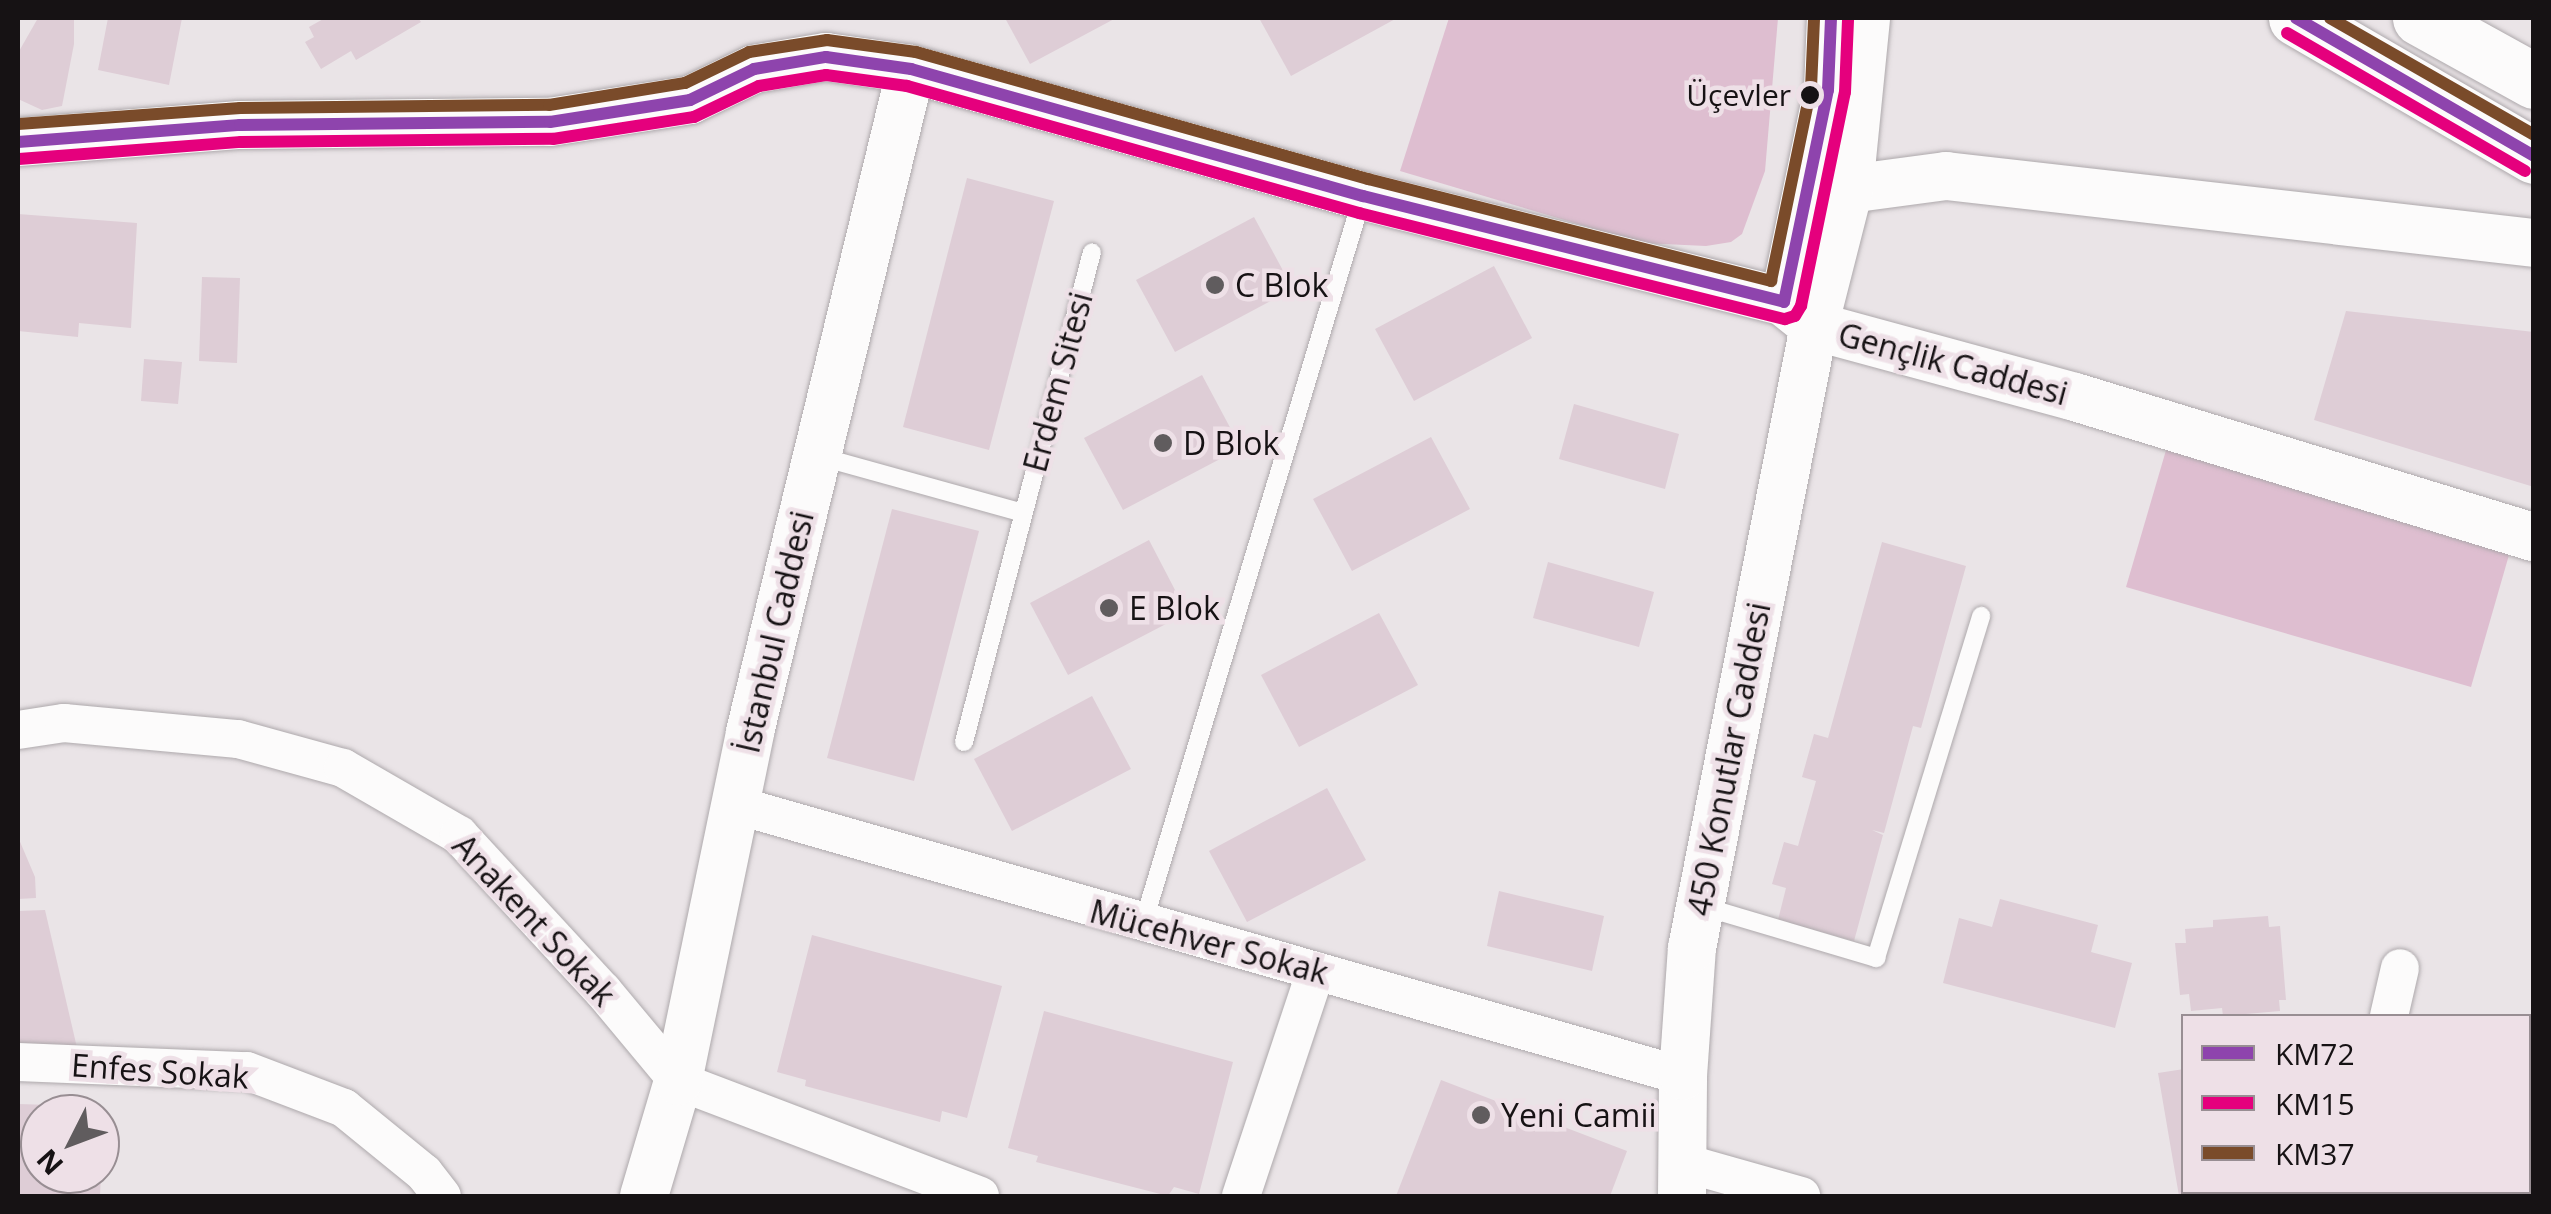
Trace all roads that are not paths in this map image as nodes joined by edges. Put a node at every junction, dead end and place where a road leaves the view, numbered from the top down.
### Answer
1 (1830, 18) edge
2 (1866, 18) edge
3 (2296, 18) edge
4 (2420, 18) edge
5 (911, 69) junction
6 (2534, 82) edge
7 (21, 137) edge
8 (2534, 156) edge
9 (1849, 189) junction
10 (1363, 196) junction
11 (2534, 243) edge
12 (1092, 252) dead end
13 (1799, 314) junction
14 (817, 456) junction
15 (1024, 513) junction
16 (2534, 537) edge
17 (1981, 616) dead end
18 (18, 730) edge
19 (964, 742) dead end
20 (736, 805) junction
21 (1700, 906) junction
22 (1142, 925) junction
23 (2400, 968) dead end
24 (1316, 970) junction
25 (2389, 1014) edge
26 (18, 1062) edge
27 (1683, 1076) junction
28 (678, 1081) junction
29 (1682, 1179) edge
30 (442, 1196) edge
31 (644, 1196) edge
32 (980, 1196) edge
33 (1240, 1196) edge
34 (1801, 1196) edge

1 - 13 street
2 - 9 street
3 - 8 main road
4 - 6 main road
5 - 7 street, Gençlik Caddesi
5 - 10 street, Gençlik Caddesi
5 - 14 street, İstanbul Caddesi
9 - 11 street
9 - 13 street
10 - 13 street, Gençlik Caddesi
10 - 22 lane
12 - 15 lane, Erdem Sitesi
13 - 16 street, Gençlik Caddesi
13 - 21 street, 450 Konutlar Caddesi
14 - 15 lane, Erdem Sitesi
14 - 20 street, İstanbul Caddesi
15 - 19 lane, Erdem Sitesi
17 - 21 lane
18 - 28 street, Anakent Sokak
20 - 22 street, Mücehver Sokak
20 - 28 street, İstanbul Caddesi
21 - 27 street, 450 Konutlar Caddesi
22 - 24 street, Mücehver Sokak
23 - 25 street
24 - 27 street, Mücehver Sokak
24 - 33 street
26 - 30 street, Enfes Sokak
27 - 29 street, 450 Konutlar Caddesi
28 - 31 street, İstanbul Caddesi
28 - 32 street
29 - 34 street

